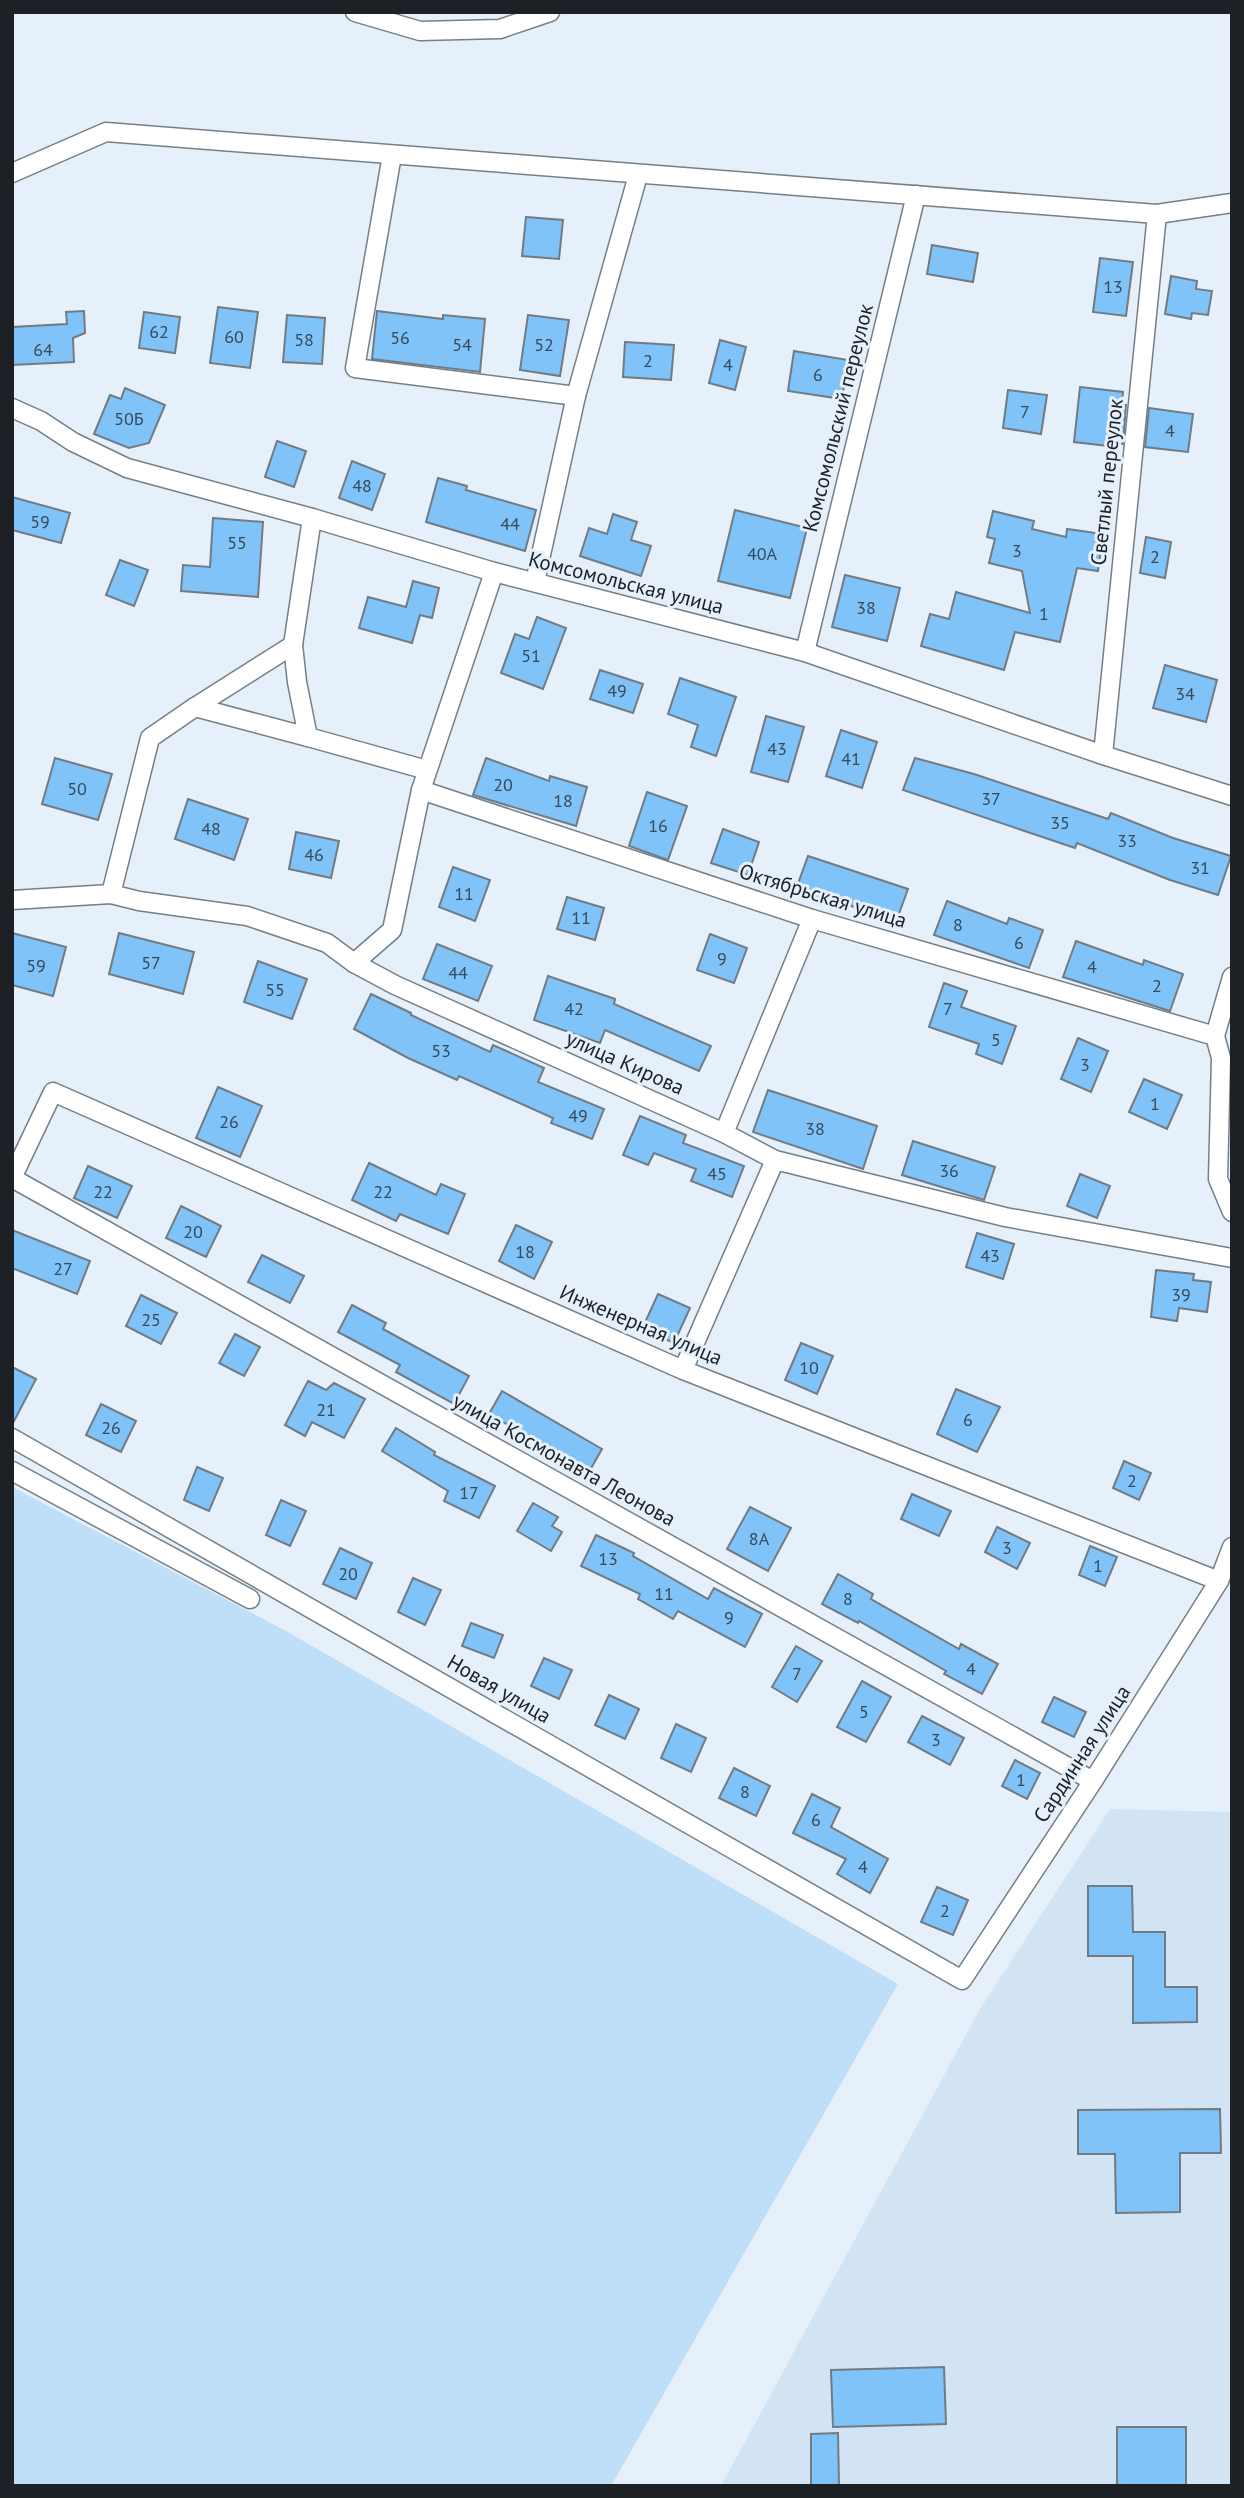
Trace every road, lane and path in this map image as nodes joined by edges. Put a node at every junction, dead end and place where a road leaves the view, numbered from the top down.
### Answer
1 (355, 12) edge
2 (550, 12) edge
3 (392, 155) junction
4 (12, 173) edge
5 (638, 175) junction
6 (916, 195) junction
7 (1232, 203) edge
8 (1157, 214) junction
9 (576, 396) junction
10 (12, 408) edge
11 (312, 518) junction
12 (494, 572) junction
13 (535, 583) junction
14 (293, 645) junction
15 (805, 652) junction
16 (195, 706) junction
17 (308, 737) junction
18 (1103, 755) junction
19 (428, 770) junction
20 (421, 790) junction
21 (1232, 796) edge
22 (111, 894) junction
23 (12, 900) edge
24 (812, 919) junction
25 (354, 963) junction
26 (1232, 977) edge
27 (1215, 1036) junction
28 (53, 1092) joint
29 (724, 1133) junction
30 (775, 1160) junction
31 (12, 1178) edge
32 (1232, 1212) edge
33 (1232, 1258) edge
34 (683, 1370) junction
35 (12, 1438) edge
36 (12, 1471) edge
37 (1232, 1546) edge
38 (1219, 1581) junction
39 (250, 1600) dead end
40 (1093, 1781) junction
41 (962, 1980) joint

1 - 2 street
3 - 4 street
3 - 5 street
3 - 9 street
5 - 6 street
5 - 9 street
6 - 8 street
6 - 15 street, Комсомольский переулок
7 - 8 street
8 - 18 street, Светлый переулок
9 - 13 street
10 - 11 street, Комсомольская улица
11 - 12 street, Комсомольская улица
11 - 14 street
12 - 13 street, Комсомольская улица
12 - 19 street
13 - 15 street, Комсомольская улица
14 - 16 street
14 - 17 street
15 - 18 street, Комсомольская улица
16 - 17 street
16 - 22 street
17 - 19 street
18 - 21 street, Комсомольская улица
19 - 20 street
20 - 24 street, Октябрьская улица
20 - 25 street
22 - 23 street, улица Кирова
22 - 25 street, улица Кирова
24 - 27 street, Октябрьская улица
24 - 29 street
25 - 29 street, улица Кирова
26 - 27 street
27 - 32 street
28 - 31 street, улица Космонавта Леонова
28 - 34 street, Инженерная улица
29 - 30 street, улица Кирова
30 - 33 street, улица Кирова
30 - 34 street
31 - 40 street, улица Космонавта Леонова
34 - 38 street, Инженерная улица
35 - 41 street, Новая улица
36 - 39 street
37 - 38 street, Сардинная улица
38 - 40 street, Сардинная улица
40 - 41 street, Сардинная улица

